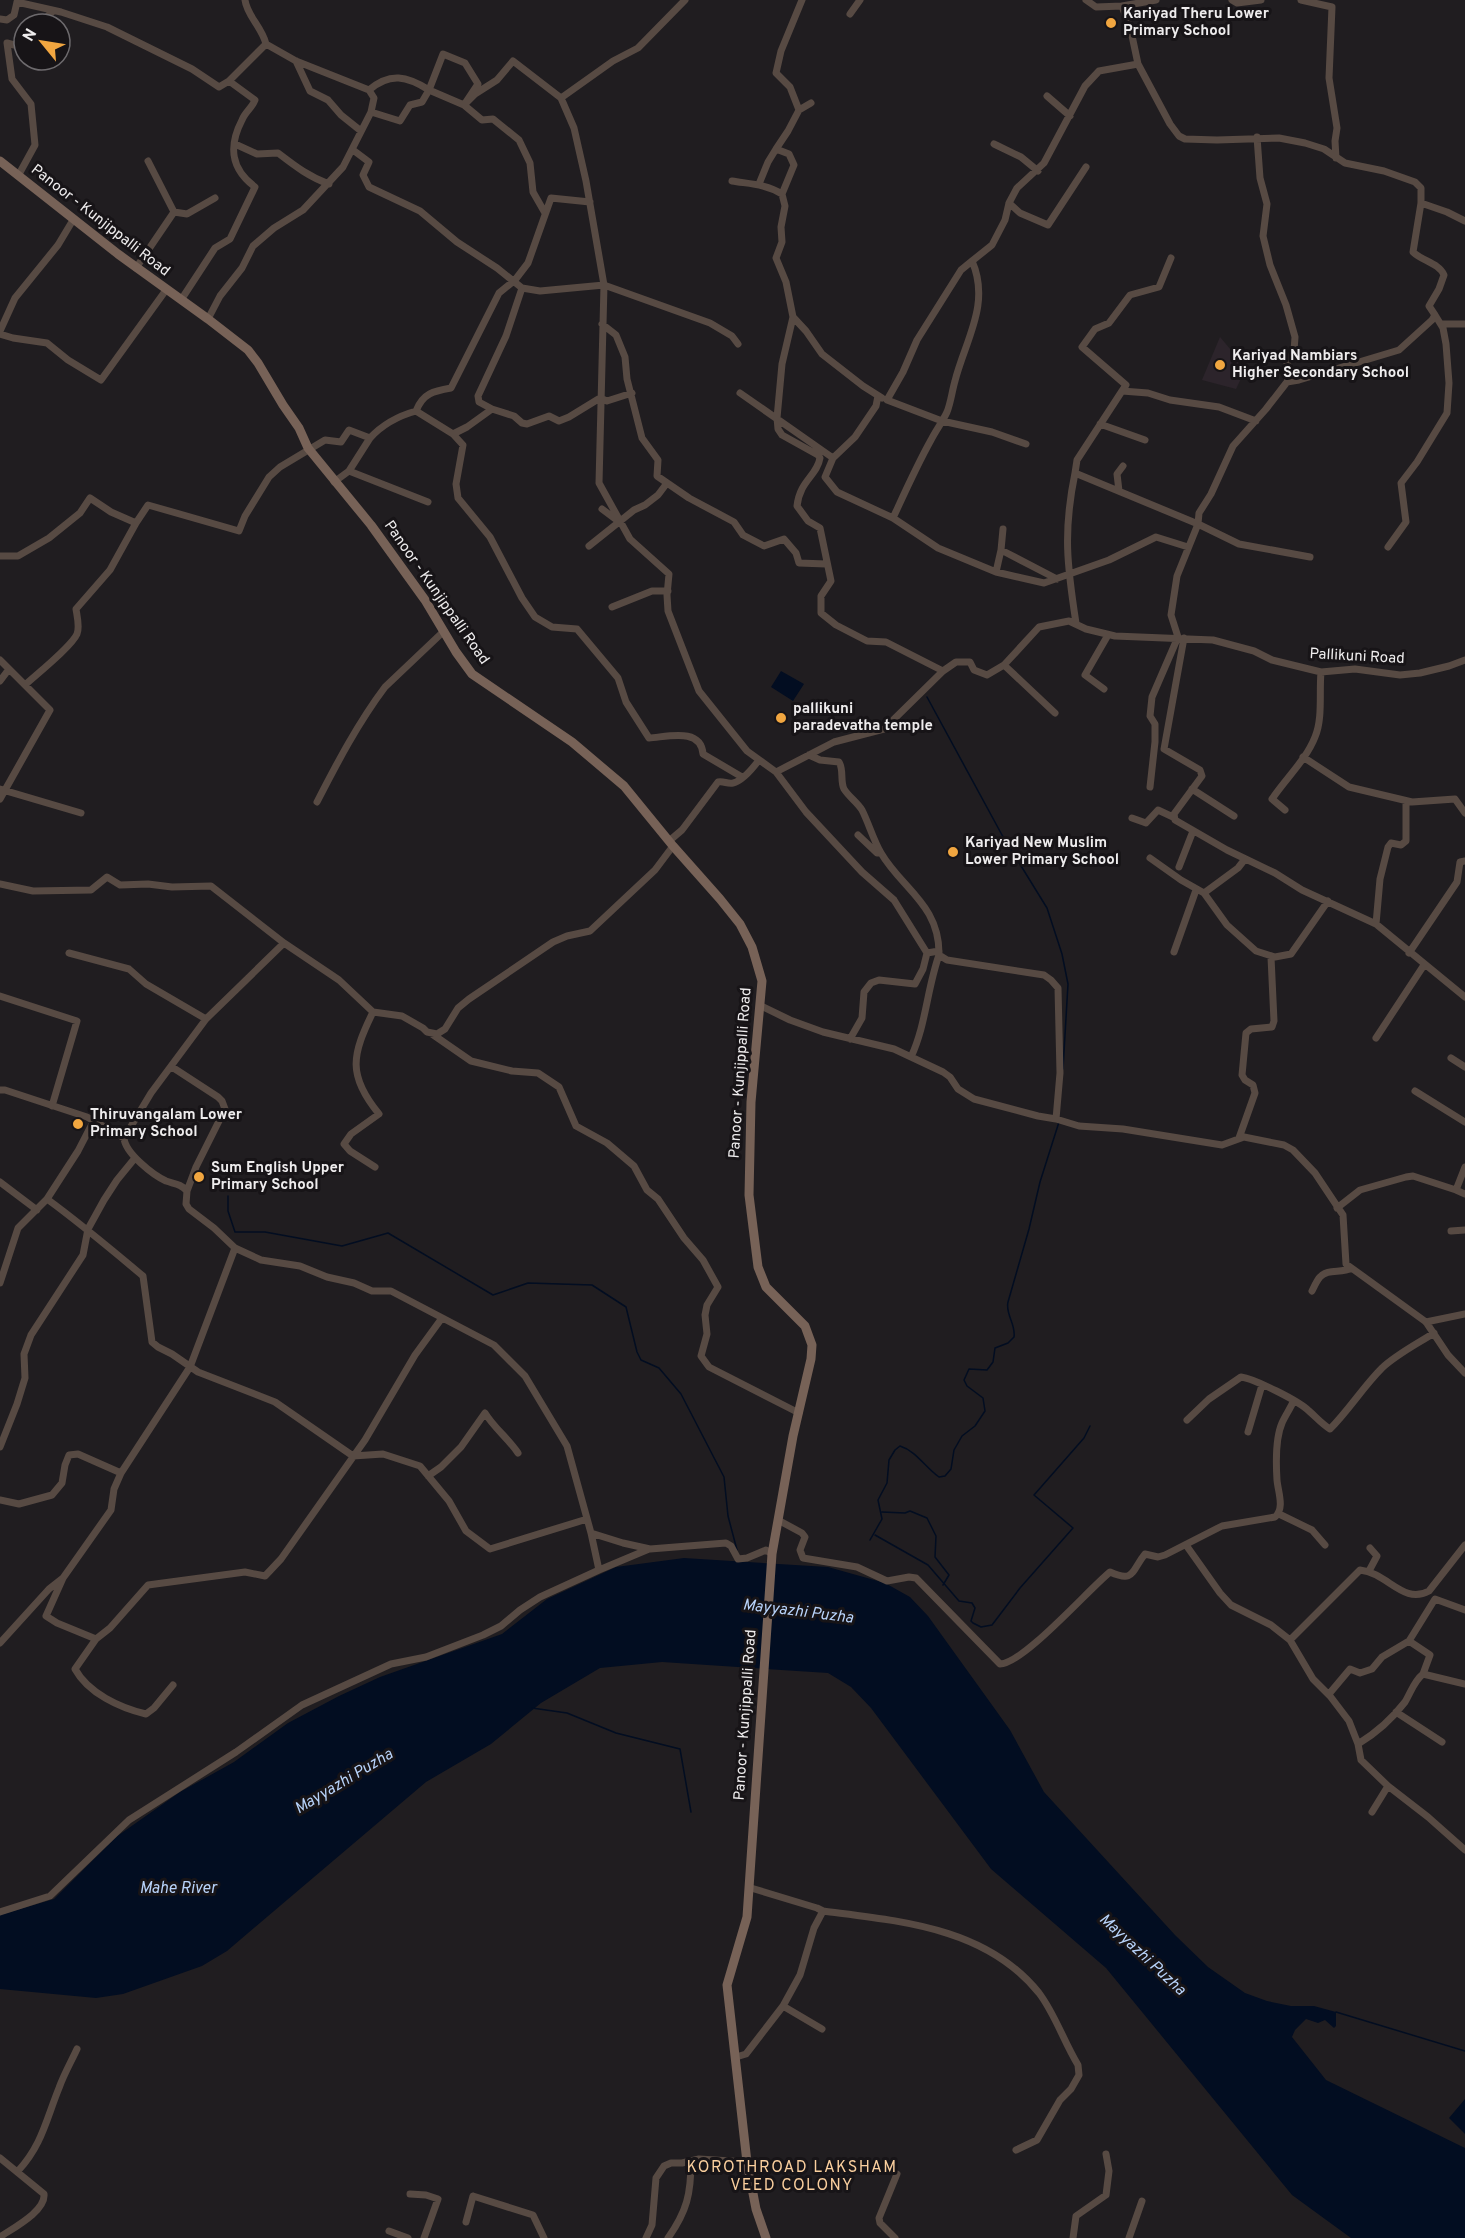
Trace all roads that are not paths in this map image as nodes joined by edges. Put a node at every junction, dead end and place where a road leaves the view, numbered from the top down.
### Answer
1 (246, 0) edge
2 (685, 0) edge
3 (802, 0) edge
4 (860, 0) edge
5 (1086, 0) edge
6 (1156, 0) edge
7 (1232, 0) edge
8 (1261, 0) edge
9 (1301, 0) edge
10 (18, 1) edge
11 (1122, 6) junction
12 (53, 11) joint
13 (850, 14) dead end
14 (0, 18) edge
15 (12, 44) edge
16 (266, 44) junction
17 (296, 61) junction
18 (1138, 64) junction
19 (229, 81) junction
20 (369, 90) junction
21 (429, 90) junction
22 (1047, 96) dead end
23 (561, 98) junction
24 (811, 103) dead end
25 (464, 105) junction
26 (799, 110) junction
27 (371, 112) junction
28 (1070, 116) junction
29 (361, 131) junction
30 (1257, 137) junction
31 (235, 144) junction
32 (994, 144) dead end
33 (776, 149) junction
34 (353, 150) junction
35 (1336, 158) junction
36 (0, 161) edge
37 (148, 161) dead end
38 (1086, 167) dead end
39 (1038, 171) junction
40 (18, 176) junction
41 (732, 181) dead end
42 (330, 184) junction
43 (759, 184) junction
44 (782, 194) junction
45 (215, 198) dead end
46 (590, 202) junction
47 (1009, 203) junction
48 (1421, 203) junction
49 (174, 212) junction
50 (545, 213) junction
51 (73, 220) junction
52 (1465, 221) edge
53 (1171, 258) dead end
54 (972, 261) junction
55 (136, 268) junction
56 (515, 280) junction
57 (604, 285) junction
58 (522, 288) junction
59 (166, 291) junction
60 (181, 300) junction
61 (1435, 315) junction
62 (793, 317) junction
63 (208, 319) junction
64 (602, 324) junction
65 (1441, 324) junction
66 (1465, 324) edge
67 (0, 332) edge
68 (738, 344) dead end
69 (1287, 382) junction
70 (1122, 391) junction
71 (632, 393) junction
72 (740, 393) dead end
73 (878, 396) junction
74 (600, 398) junction
75 (887, 400) junction
76 (492, 409) junction
77 (416, 411) junction
78 (777, 417) junction
79 (1256, 421) junction
80 (942, 422) junction
81 (1100, 424) junction
82 (453, 434) junction
83 (370, 438) junction
84 (1145, 440) dead end
85 (1026, 444) dead end
86 (308, 448) junction
87 (833, 458) junction
88 (1123, 466) dead end
89 (349, 471) junction
90 (1075, 472) junction
91 (334, 482) junction
92 (667, 483) junction
93 (1119, 491) junction
94 (428, 502) dead end
95 (602, 509) dead end
96 (893, 518) junction
97 (136, 522) junction
98 (620, 522) junction
99 (1198, 524) junction
100 (1003, 528) dead end
101 (589, 546) dead end
102 (1188, 547) junction
103 (1388, 547) dead end
104 (1001, 550) junction
105 (0, 556) edge
106 (1310, 557) dead end
107 (826, 564) junction
108 (996, 572) junction
109 (1068, 576) junction
110 (1057, 579) junction
111 (668, 591) junction
112 (612, 607) dead end
113 (1076, 623) junction
114 (444, 631) junction
115 (1108, 635) junction
116 (1181, 637) junction
117 (0, 660) edge
118 (1465, 660) edge
119 (1004, 665) junction
120 (9, 669) junction
121 (943, 671) junction
122 (1321, 672) junction
123 (0, 681) edge
124 (25, 685) junction
125 (1104, 689) dead end
126 (1055, 712) dead end
127 (809, 755) junction
128 (1303, 757) junction
129 (759, 760) junction
130 (776, 771) junction
131 (742, 777) junction
132 (1150, 788) dead end
133 (3, 789) edge
134 (1192, 789) junction
135 (0, 800) edge
136 (1406, 801) junction
137 (317, 802) dead end
138 (1286, 810) dead end
139 (81, 813) dead end
140 (1465, 813) edge
141 (1234, 816) dead end
142 (1173, 817) junction
143 (1132, 818) dead end
144 (1193, 831) junction
145 (858, 835) dead end
146 (671, 843) junction
147 (881, 853) junction
148 (1150, 858) dead end
149 (1245, 859) junction
150 (1465, 861) edge
151 (1179, 867) dead end
152 (0, 884) edge
153 (1196, 890) junction
154 (1204, 893) junction
155 (1328, 901) junction
156 (1376, 924) junction
157 (284, 943) junction
158 (1174, 952) dead end
159 (69, 953) dead end
160 (927, 953) junction
161 (939, 953) junction
162 (1409, 953) junction
163 (1271, 957) junction
164 (1424, 965) junction
165 (0, 996) edge
166 (1465, 996) edge
167 (761, 1006) junction
168 (373, 1012) junction
169 (206, 1019) junction
170 (432, 1034) junction
171 (1376, 1038) dead end
172 (850, 1039) junction
173 (910, 1057) junction
174 (1451, 1059) dead end
175 (172, 1067) junction
176 (1465, 1067) edge
177 (0, 1090) edge
178 (1415, 1092) dead end
179 (52, 1106) junction
180 (94, 1120) junction
181 (1058, 1120) junction
182 (1465, 1122) edge
183 (124, 1138) junction
184 (1239, 1138) junction
185 (135, 1158) junction
186 (375, 1167) dead end
187 (1465, 1167) edge
188 (0, 1182) edge
189 (1456, 1190) junction
190 (187, 1191) junction
191 (1465, 1194) edge
192 (47, 1199) junction
193 (1337, 1208) junction
194 (37, 1210) junction
195 (88, 1229) junction
196 (1465, 1230) edge
197 (1451, 1231) dead end
198 (235, 1248) junction
199 (1351, 1268) junction
200 (0, 1283) edge
201 (1312, 1291) dead end
202 (1465, 1314) edge
203 (442, 1318) junction
204 (1426, 1322) junction
205 (1434, 1333) junction
206 (190, 1366) junction
207 (1465, 1373) edge
208 (1262, 1385) junction
209 (1293, 1402) junction
210 (799, 1413) junction
211 (1187, 1420) dead end
212 (1248, 1432) dead end
213 (0, 1447) edge
214 (518, 1453) dead end
215 (353, 1456) junction
216 (122, 1473) junction
217 (428, 1476) junction
218 (0, 1500) edge
219 (1279, 1514) junction
220 (587, 1520) junction
221 (778, 1520) junction
222 (591, 1533) junction
223 (1186, 1545) junction
224 (1325, 1545) dead end
225 (1465, 1545) edge
226 (1370, 1548) dead end
227 (650, 1549) junction
228 (772, 1554) junction
229 (1456, 1556) junction
230 (1465, 1559) edge
231 (599, 1570) junction
232 (1369, 1571) junction
233 (63, 1578) junction
234 (1465, 1610) edge
235 (96, 1639) junction
236 (1290, 1640) junction
237 (1408, 1641) junction
238 (0, 1643) edge
239 (1424, 1674) junction
240 (1465, 1684) edge
241 (173, 1685) dead end
242 (1329, 1694) junction
243 (1396, 1712) junction
244 (1442, 1742) dead end
245 (1358, 1744) junction
246 (1388, 1786) junction
247 (1371, 1812) dead end
248 (1465, 1850) edge
249 (751, 1888) junction
250 (823, 1911) junction
251 (0, 1912) edge
252 (783, 2006) junction
253 (822, 2029) dead end
254 (77, 2049) dead end
255 (736, 2057) junction
256 (1016, 2150) dead end
257 (1106, 2154) dead end
258 (0, 2158) edge
259 (691, 2161) junction
260 (747, 2162) junction
261 (18, 2171) junction
262 (897, 2174) dead end
263 (410, 2194) dead end
264 (1142, 2201) dead end
265 (466, 2222) dead end
266 (388, 2231) dead end
267 (0, 2237) edge
268 (408, 2238) edge
269 (424, 2238) edge
270 (544, 2238) edge
271 (646, 2238) edge
272 (668, 2238) edge
273 (766, 2238) edge
274 (895, 2238) edge
275 (1073, 2238) edge
276 (1129, 2238) edge

1 - 16 street
2 - 23 street
3 - 26 street
4 - 13 street
5 - 11 street
6 - 11 street
7 - 8 street
9 - 35 street
10 - 12 street
10 - 14 street
11 - 18 street
12 - 19 street
15 - 40 street
16 - 17 street
16 - 19 street
17 - 20 street
17 - 29 street
18 - 28 street
18 - 30 street
19 - 31 street
20 - 21 street
20 - 27 street
21 - 25 street
21 - 25 street
21 - 27 street
22 - 28 street
23 - 25 street
23 - 46 street
24 - 26 street
25 - 50 street
26 - 33 street
27 - 29 street
28 - 39 street
29 - 34 street
30 - 35 street
30 - 69 street
31 - 42 street
31 - 60 street
32 - 39 street
33 - 43 street
33 - 44 street
34 - 42 street
34 - 56 street
35 - 48 street
36 - 40 main road, Panoor - Kunjippalli Road
37 - 49 street
38 - 47 street
39 - 47 street
40 - 51 main road, Panoor - Kunjippalli Road
41 - 43 street
42 - 63 street
43 - 44 street
44 - 62 street
45 - 49 street
46 - 50 street
46 - 57 street
47 - 54 street
48 - 52 street
48 - 61 street
49 - 55 street
50 - 56 street
51 - 55 main road, Panoor - Kunjippalli Road
51 - 67 street
53 - 70 street
54 - 75 street
54 - 80 street
55 - 59 main road, Panoor - Kunjippalli Road
56 - 58 street
56 - 77 street
57 - 58 street
57 - 64 street
57 - 68 street
58 - 76 street
59 - 60 main road, Panoor - Kunjippalli Road
59 - 67 street
60 - 63 main road, Panoor - Kunjippalli Road
61 - 65 street
61 - 69 street
62 - 73 street
62 - 78 street
63 - 86 main road, Panoor - Kunjippalli Road
64 - 71 street
64 - 74 street
65 - 66 street
65 - 103 street
69 - 79 street
70 - 79 street
70 - 81 street
71 - 74 street
71 - 92 street
72 - 78 street
73 - 75 street
73 - 87 street
74 - 76 street
74 - 98 street
75 - 80 street
76 - 82 street
77 - 82 street
77 - 83 street
78 - 87 street
78 - 107 street
79 - 99 street
80 - 85 street
80 - 96 street
81 - 84 street
81 - 90 street
82 - 131 street
83 - 86 street
83 - 89 street
86 - 91 main road, Panoor - Kunjippalli Road
86 - 97 street
87 - 96 street
88 - 93 street
89 - 91 street
89 - 94 street
90 - 93 street
90 - 109 street
91 - 114 main road, Panoor - Kunjippalli Road
92 - 98 street
92 - 107 street
93 - 99 street
95 - 98 street
96 - 108 street
97 - 105 street
97 - 124 street
98 - 101 street
98 - 111 street
99 - 102 street
99 - 106 street
100 - 104 street
102 - 109 street
102 - 116 street
104 - 108 street
104 - 110 street
107 - 121 street
108 - 110 street
109 - 110 street
109 - 113 street
111 - 112 street
111 - 129 street
113 - 115 street, Pallikuni Road
113 - 119 street
114 - 137 street
114 - 146 main road, Panoor - Kunjippalli Road
115 - 116 street, Pallikuni Road
115 - 125 street
116 - 122 street, Pallikuni Road
116 - 132 street
116 - 134 street
117 - 120 street
118 - 122 street, Pallikuni Road
119 - 121 street
119 - 126 street
120 - 123 street
120 - 124 street
121 - 127 street
122 - 128 street
124 - 133 street
127 - 130 street
127 - 147 street
128 - 136 street
128 - 138 street
129 - 130 street
129 - 131 street
130 - 160 street
131 - 146 street
133 - 135 street
133 - 139 street
134 - 141 street
134 - 142 street
136 - 140 street
136 - 156 street
142 - 143 street
142 - 144 street
144 - 149 street
144 - 151 street
145 - 147 street
146 - 167 main road, Panoor - Kunjippalli Road
146 - 170 street
147 - 161 street
148 - 153 street
149 - 154 street
149 - 155 street
150 - 162 street
152 - 157 street
153 - 154 street
153 - 158 street
154 - 163 street
155 - 156 street
155 - 163 street
156 - 162 street
157 - 168 street
157 - 169 street
159 - 169 street
160 - 161 street
160 - 172 street
161 - 173 street
161 - 181 street
162 - 164 street
163 - 184 street
164 - 166 street
164 - 171 street
165 - 179 street
167 - 172 street
167 - 210 main road, Panoor - Kunjippalli Road
168 - 170 street
168 - 186 street
169 - 175 street
170 - 210 street
172 - 173 street
173 - 181 street
174 - 176 street
175 - 183 street
175 - 190 street
177 - 179 street
178 - 182 street
179 - 180 street
180 - 183 street
180 - 192 street
181 - 184 street
183 - 185 street
184 - 193 street
185 - 190 street
185 - 195 street
187 - 189 street
188 - 194 street
189 - 191 street
189 - 193 street
190 - 198 street
192 - 194 street
192 - 195 street
193 - 199 street
194 - 200 street
195 - 206 street
195 - 213 street
196 - 197 street
198 - 203 street
198 - 206 street
199 - 201 street
199 - 204 street
202 - 204 street
203 - 215 street
203 - 220 street
204 - 205 street
205 - 207 street
205 - 209 street
206 - 215 street
206 - 216 street
208 - 209 street
208 - 211 street
208 - 212 street
209 - 219 street
210 - 221 main road, Panoor - Kunjippalli Road
214 - 217 street
215 - 217 street
215 - 235 street
216 - 218 street
216 - 233 street
217 - 220 street
219 - 223 street
219 - 224 street
220 - 222 street
221 - 223 street
221 - 228 main road, Panoor - Kunjippalli Road
222 - 227 street
222 - 231 street
223 - 236 street
225 - 229 street
226 - 232 street
227 - 228 street
227 - 231 street
228 - 249 main road, Panoor - Kunjippalli Road
229 - 230 street
229 - 232 street
231 - 251 street
232 - 236 street
233 - 235 street
233 - 238 street
234 - 237 street
235 - 241 street
236 - 242 street
237 - 239 street
237 - 242 street
239 - 240 street
239 - 243 street
242 - 245 street
243 - 244 street
243 - 245 street
245 - 246 street
246 - 247 street
246 - 248 street
249 - 250 street
249 - 255 main road, Panoor - Kunjippalli Road
250 - 252 street
250 - 256 street
252 - 253 street
252 - 255 street
254 - 261 street
255 - 260 main road, Panoor - Kunjippalli Road
257 - 275 street
258 - 261 street
259 - 260 street
259 - 271 street
259 - 272 street
260 - 273 main road, Panoor - Kunjippalli Road
261 - 267 street
262 - 274 street
263 - 269 street
264 - 276 street
265 - 270 street
266 - 268 street

